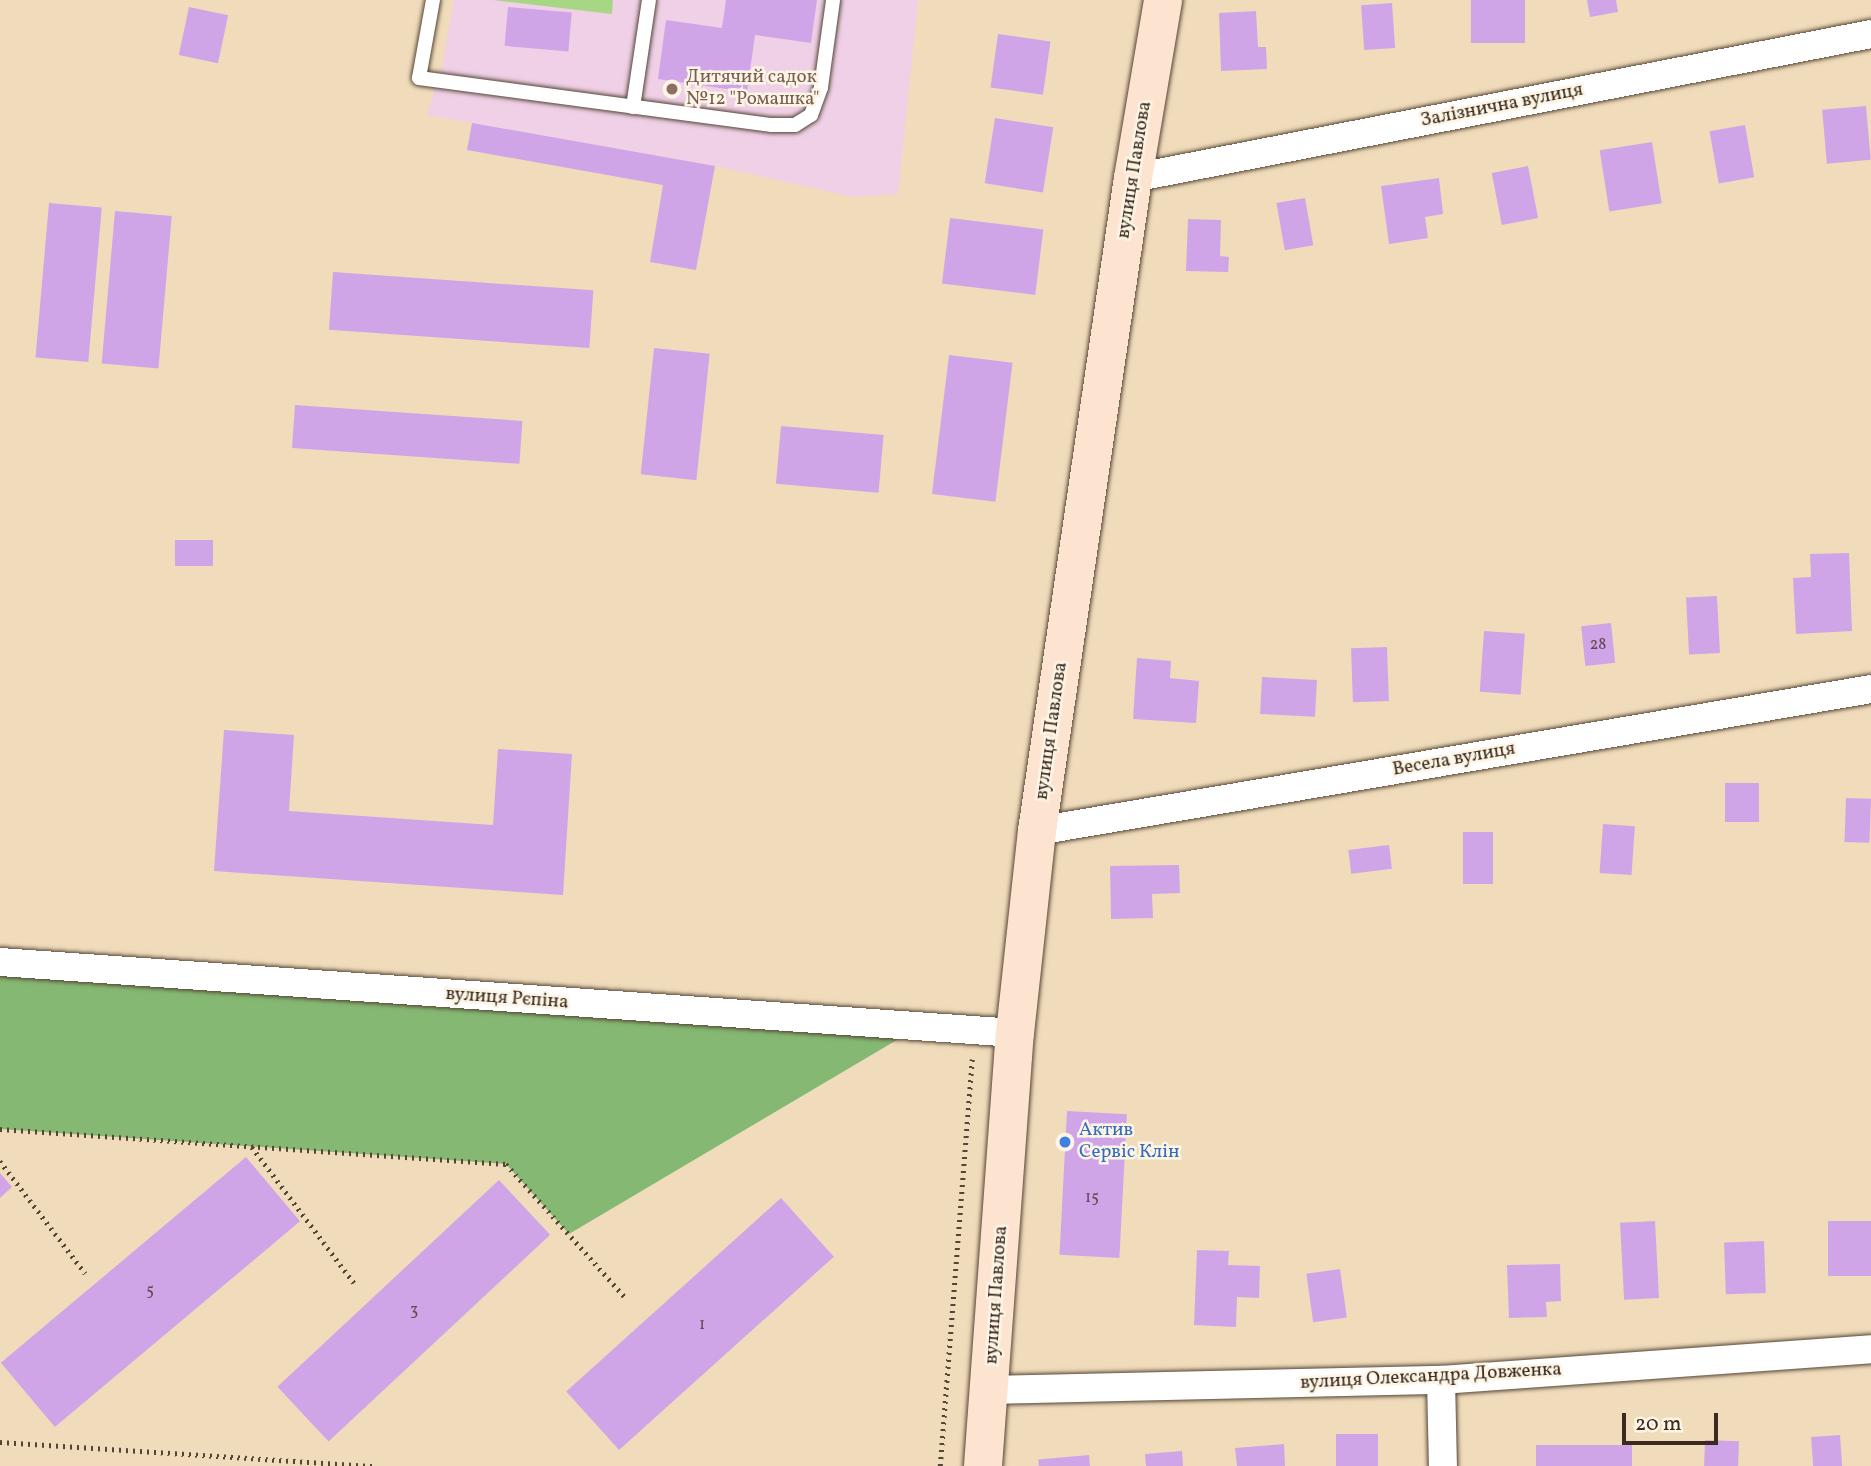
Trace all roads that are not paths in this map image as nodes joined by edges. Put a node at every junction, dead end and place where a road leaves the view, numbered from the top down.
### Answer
1 (433, 0) edge
2 (649, 0) edge
3 (834, 0) edge
4 (1163, 0) edge
5 (1871, 34) edge
6 (633, 107) junction
7 (1133, 178) junction
8 (1871, 689) edge
9 (1037, 831) junction
10 (0, 962) edge
11 (1015, 1033) junction
12 (1871, 1349) edge
13 (1441, 1380) junction
14 (991, 1390) junction
15 (982, 1466) edge
16 (1443, 1466) edge

1 - 6 lane
2 - 6 lane
3 - 6 lane
4 - 7 street, вулиця Павлова
5 - 7 street, Залізнична вулиця
7 - 9 street, вулиця Павлова
8 - 9 street, Весела вулиця
9 - 11 street, вулиця Павлова
10 - 11 street, вулиця Рєпіна
11 - 14 street, вулиця Павлова
12 - 13 street, вулиця Олександра Довженка
13 - 14 street, вулиця Олександра Довженка
13 - 16 street
14 - 15 street, вулиця Павлова

